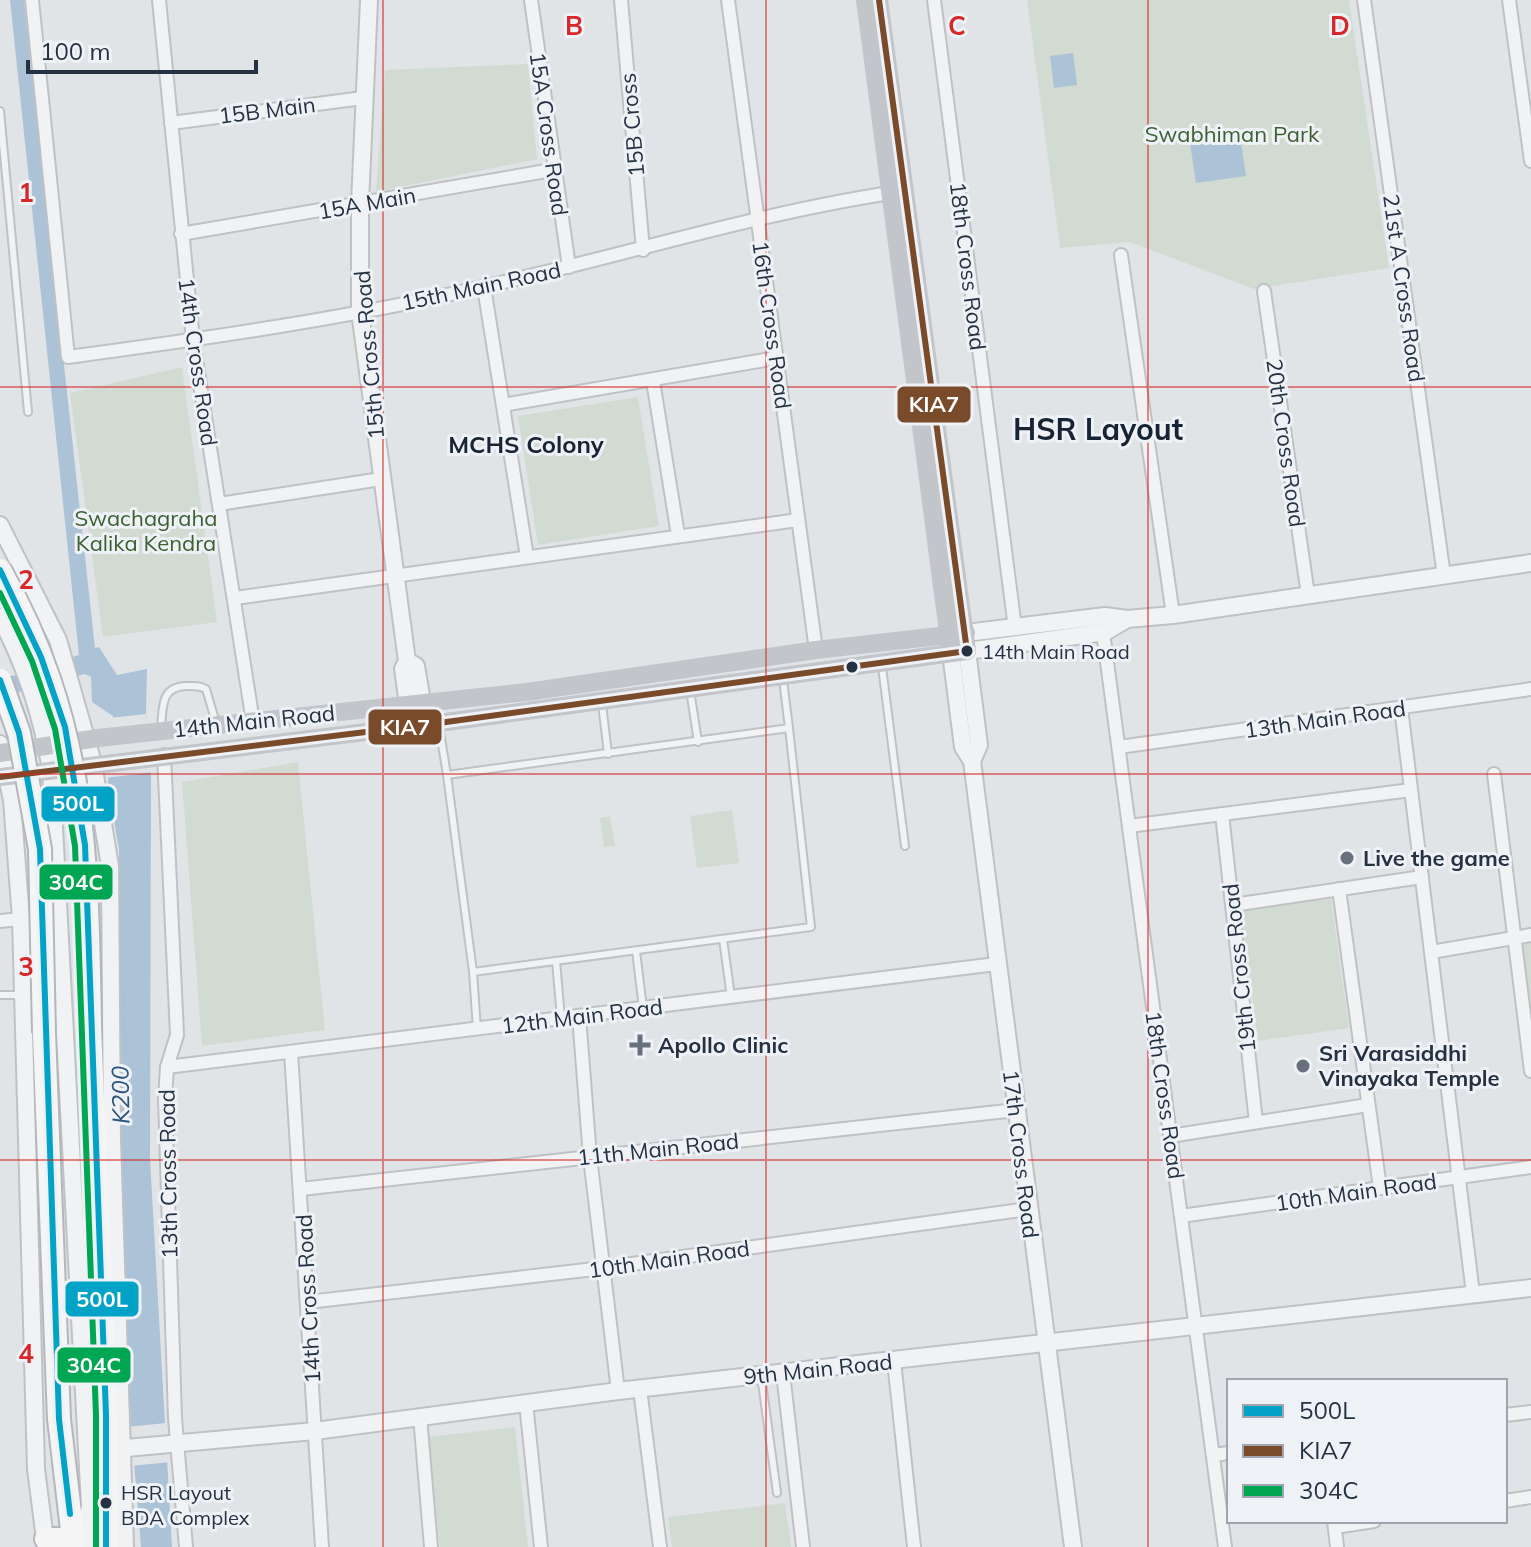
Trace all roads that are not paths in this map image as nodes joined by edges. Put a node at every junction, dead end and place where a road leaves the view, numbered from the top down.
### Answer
1 (32, 0) edge
2 (159, 0) edge
3 (369, 0) edge
4 (531, 0) edge
5 (621, 0) edge
6 (728, 0) edge
7 (865, 0) edge
8 (879, 0) edge
9 (934, 0) edge
10 (1364, 0) edge
11 (1509, 0) edge
12 (363, 98) junction
13 (0, 111) edge
14 (171, 123) junction
15 (1531, 161) edge
16 (552, 170) junction
17 (890, 193) junction
18 (360, 204) junction
19 (758, 221) junction
20 (181, 234) junction
21 (643, 250) junction
22 (1121, 255) dead end
23 (569, 267) junction
24 (484, 287) junction
25 (1264, 291) dead end
26 (360, 312) junction
27 (193, 340) junction
28 (776, 358) junction
29 (653, 381) junction
30 (503, 405) junction
31 (28, 412) dead end
32 (381, 479) junction
33 (219, 504) junction
34 (798, 520) junction
35 (0, 525) edge
36 (678, 535) junction
37 (527, 557) junction
38 (1531, 563) edge
39 (0, 570) edge
40 (395, 576) junction
41 (1444, 576) junction
42 (1308, 595) junction
43 (235, 598) junction
44 (1173, 615) junction
45 (0, 617) edge
46 (1127, 619) junction
47 (1015, 628) junction
48 (1104, 637) junction
49 (958, 643) junction
50 (816, 650) junction
51 (881, 662) junction
52 (782, 674) junction
53 (0, 680) edge
54 (690, 687) junction
55 (1531, 689) edge
56 (602, 701) junction
57 (415, 705) junction
58 (1401, 708) junction
59 (253, 722) junction
60 (216, 725) junction
61 (425, 725) junction
62 (789, 728) junction
63 (155, 731) junction
64 (92, 738) junction
65 (698, 742) junction
66 (47, 746) junction
67 (1119, 747) junction
68 (1, 750) edge
69 (608, 754) junction
70 (158, 756) junction
71 (97, 763) junction
72 (51, 770) junction
73 (1494, 774) dead end
74 (447, 775) junction
75 (4, 776) edge
76 (1411, 790) junction
77 (1222, 814) junction
78 (1129, 826) junction
79 (905, 846) dead end
80 (1422, 877) junction
81 (1339, 889) junction
82 (1233, 905) junction
83 (21, 919) junction
84 (0, 921) edge
85 (1531, 935) edge
86 (1515, 938) junction
87 (723, 939) junction
88 (636, 951) junction
89 (1431, 952) junction
90 (556, 961) junction
91 (996, 964) junction
92 (473, 972) junction
93 (0, 995) edge
94 (21, 995) junction
95 (731, 997) junction
96 (643, 1008) junction
97 (579, 1016) junction
98 (561, 1018) junction
99 (477, 1029) junction
100 (33, 1035) junction
101 (291, 1052) junction
102 (167, 1067) junction
103 (1531, 1071) edge
104 (1368, 1105) junction
105 (1016, 1110) junction
106 (1256, 1122) junction
107 (1170, 1136) junction
108 (590, 1157) junction
109 (1531, 1167) edge
110 (1458, 1177) junction
111 (1380, 1188) junction
112 (301, 1189) junction
113 (1028, 1209) junction
114 (1181, 1216) junction
115 (603, 1268) junction
116 (1531, 1288) edge
117 (1473, 1294) junction
118 (308, 1302) junction
119 (1196, 1326) junction
120 (1046, 1345) junction
121 (894, 1361) junction
122 (783, 1373) junction
123 (761, 1375) junction
124 (640, 1389) junction
125 (618, 1391) junction
126 (526, 1403) junction
127 (1531, 1412) edge
128 (1507, 1415) edge
129 (420, 1416) junction
130 (315, 1431) junction
131 (173, 1443) junction
132 (118, 1449) junction
133 (1227, 1453) edge
134 (1213, 1455) junction
135 (777, 1493) dead end
136 (1531, 1497) edge
137 (1507, 1501) edge
138 (1334, 1524) edge
139 (46, 1543) edge
140 (76, 1544) edge
141 (106, 1547) edge
142 (125, 1547) edge
143 (186, 1547) edge
144 (322, 1547) edge
145 (431, 1547) edge
146 (541, 1547) edge
147 (660, 1547) edge
148 (803, 1547) edge
149 (914, 1547) edge
150 (1073, 1547) edge
151 (1225, 1547) edge
152 (1337, 1547) edge

1 - 27 street, 15th Main Road
2 - 14 street, 14th Cross Road
3 - 12 street, 15th Cross Road
4 - 16 street, 15A Cross Road
5 - 21 street, 15B Cross
6 - 19 street, 16th Cross Road
7 - 17 main road, 17th Cross Road
8 - 49 main road, 17th Cross Road
9 - 47 street, 18th Cross Road
10 - 41 street, 21st A Cross Road
11 - 15 street
12 - 14 street, 15B Main
12 - 18 street, 15th Cross Road
13 - 31 lane
14 - 20 street, 14th Cross Road
16 - 18 street, 15A Main
16 - 23 street, 15A Cross Road
17 - 19 street, 15th Main Road
17 - 49 main road, 17th Cross Road
18 - 20 street, 15A Main
18 - 26 street, 15th Cross Road
19 - 21 street, 15th Main Road
19 - 28 street, 16th Cross Road
20 - 27 street, 14th Cross Road
21 - 23 street, 15th Main Road
22 - 44 street
23 - 24 street, 15th Main Road
24 - 26 street, 15th Main Road
24 - 30 street
25 - 42 street, 20th Cross Road
26 - 27 street, 15th Main Road
26 - 32 street, 15th Cross Road
27 - 33 street, 14th Cross Road
28 - 29 street
28 - 34 street, 16th Cross Road
29 - 30 street
29 - 36 street
30 - 37 street
32 - 33 street
32 - 40 street, 15th Cross Road
33 - 43 street, 14th Cross Road
34 - 36 street
34 - 50 street, 16th Cross Road
35 - 64 street
36 - 37 street
37 - 40 street
38 - 41 street, 14th Main Road
39 - 132 highway, bridge
40 - 43 street
40 - 57 street, 15th Cross Road
41 - 42 street, 14th Main Road
42 - 44 street, 14th Main Road
43 - 59 street, 14th Cross Road
44 - 46 street, 14th Main Road
45 - 66 street
46 - 47 street, 14th Main Road
46 - 48 street, 14th Main Road
47 - 49 street, 14th Main Road
48 - 49 street, 14th Main Road
48 - 67 street, 18th Cross Road
49 - 50 main road, 14th Main Road
49 - 51 main road, 14th Main Road
49 - 91 street, 17th Cross Road
50 - 57 main road, 14th Main Road
51 - 52 main road, 14th Main Road
51 - 79 lane
52 - 54 main road, 14th Main Road
52 - 62 lane
53 - 100 highway, bridge
54 - 56 main road, 14th Main Road
54 - 65 lane
55 - 58 street, 13th Main Road
56 - 61 main road, 14th Main Road
56 - 69 lane
57 - 59 main road, 14th Main Road
57 - 61 street, 15th Cross Road
58 - 67 street, 13th Main Road
58 - 76 street
59 - 60 main road, 14th Main Road
60 - 63 main road, 14th Main Road
60 - 63 lane
61 - 70 main road, 14th Main Road
61 - 74 lane
62 - 65 lane
62 - 87 lane
63 - 64 main road, 14th Main Road
64 - 66 main road, 14th Main Road
64 - 71 street
65 - 69 lane
66 - 68 main road, 14th Main Road
66 - 72 street
67 - 78 street, 18th Cross Road
68 - 75 street
69 - 74 lane
70 - 71 main road, 14th Main Road
70 - 102 street, 13th Cross Road
71 - 72 main road, 14th Main Road
71 - 132 street
72 - 75 main road, 14th Main Road
72 - 140 street
73 - 86 street
74 - 92 lane
75 - 83 street
76 - 77 street
76 - 80 street
77 - 78 street
77 - 82 street, 19th Cross Road
78 - 107 street, 18th Cross Road
80 - 81 street
80 - 89 street
81 - 82 street
81 - 104 street
82 - 106 street, 19th Cross Road
83 - 84 street
83 - 94 street
85 - 86 street
86 - 89 street
86 - 103 street
87 - 88 lane
87 - 95 lane
88 - 90 lane
88 - 96 lane
89 - 110 street
90 - 92 lane
90 - 98 lane
91 - 95 street, 12th Main Road
91 - 105 street, 17th Cross Road
92 - 99 lane
93 - 94 lane
94 - 100 street
95 - 96 street, 12th Main Road
96 - 97 street, 12th Main Road
97 - 98 street, 12th Main Road
97 - 108 street
98 - 99 street, 12th Main Road
99 - 101 street, 12th Main Road
100 - 139 street
100 - 140 highway
101 - 102 street, 12th Main Road
101 - 112 street, 14th Cross Road
102 - 131 street, 13th Cross Road
104 - 106 street
104 - 111 street
105 - 108 street, 11th Main Road
105 - 113 street, 17th Cross Road
106 - 107 street
107 - 114 street, 18th Cross Road
108 - 112 street, 11th Main Road
108 - 115 street
109 - 110 street, 10th Main Road
110 - 111 street, 10th Main Road
110 - 117 street
111 - 114 street, 10th Main Road
112 - 118 street, 14th Cross Road
113 - 115 street, 10th Main Road
113 - 120 street, 17th Cross Road
114 - 119 street, 18th Cross Road
115 - 118 street, 10th Main Road
115 - 125 street
116 - 117 street, 9th Main Road
117 - 119 street, 9th Main Road
118 - 130 street, 14th Cross Road
119 - 120 street, 9th Main Road
119 - 134 street, 18th Cross Road
120 - 121 street, 9th Main Road
120 - 150 street, 17th Cross Road
121 - 122 street, 9th Main Road
121 - 149 street
122 - 123 street, 9th Main Road
122 - 148 street
123 - 124 street, 9th Main Road
123 - 135 lane
124 - 125 street, 9th Main Road
124 - 147 street
125 - 126 street, 9th Main Road
126 - 129 street, 9th Main Road
126 - 146 street
127 - 128 street
129 - 130 street, 9th Main Road
129 - 145 street
130 - 131 street, 9th Main Road
130 - 144 street, 14th Cross Road
131 - 132 street, 9th Main Road
131 - 143 street, 13th Cross Road
132 - 141 highway
132 - 142 street
133 - 134 street
134 - 151 street, 18th Cross Road
136 - 137 street
138 - 152 street
139 - 140 highway

